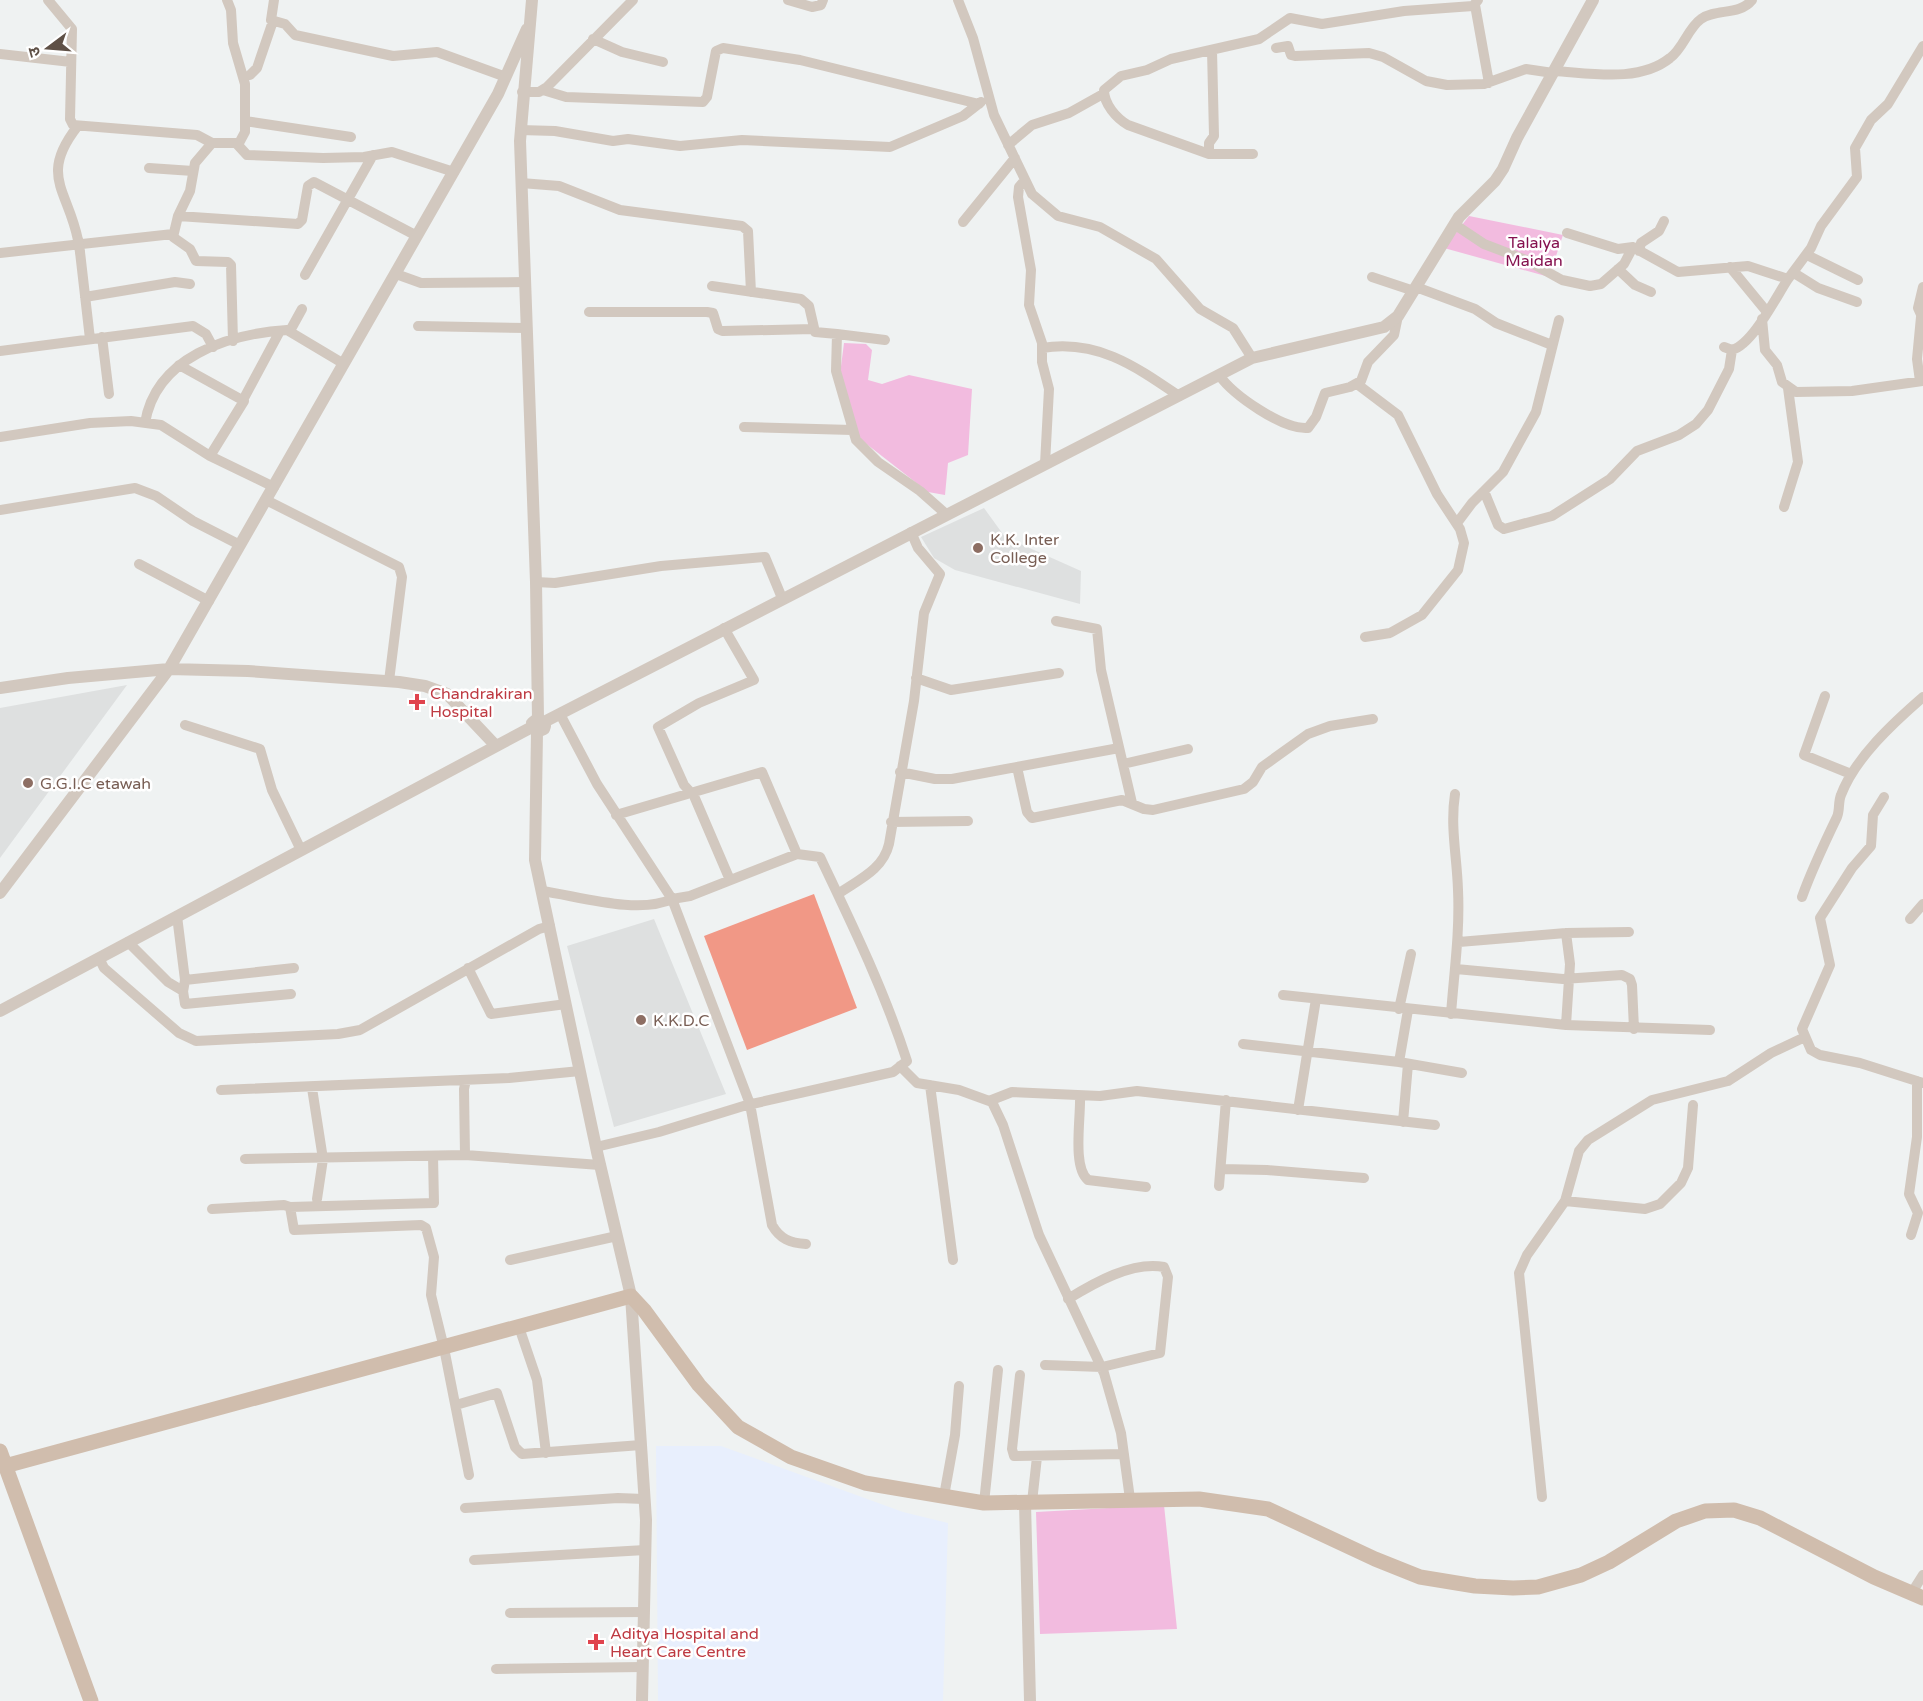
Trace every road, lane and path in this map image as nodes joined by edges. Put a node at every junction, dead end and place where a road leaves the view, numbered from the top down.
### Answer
1 (48, 0) edge
2 (226, 0) edge
3 (274, 0) edge
4 (532, 0) edge
5 (633, 0) edge
6 (789, 0) edge
7 (823, 0) edge
8 (958, 0) edge
9 (1593, 0) edge
10 (1752, 0) edge
11 (1477, 2) edge
12 (273, 21) junction
13 (527, 29) junction
14 (593, 39) junction
15 (1923, 46) edge
16 (1276, 48) dead end
17 (1212, 50) junction
18 (0, 54) edge
19 (71, 62) junction
20 (663, 62) dead end
21 (1553, 72) junction
22 (250, 75) dead end
23 (506, 77) junction
24 (1489, 82) junction
25 (543, 90) junction
26 (522, 92) junction
27 (1103, 94) junction
28 (988, 96) junction
29 (979, 104) junction
30 (245, 121) junction
31 (77, 127) junction
32 (520, 130) junction
33 (351, 137) dead end
34 (212, 143) junction
35 (1008, 145) junction
36 (240, 146) junction
37 (1209, 154) junction
38 (1252, 154) dead end
39 (372, 155) junction
40 (1014, 159) junction
41 (149, 168) dead end
42 (193, 171) junction
43 (454, 172) junction
44 (1024, 180) junction
45 (521, 183) junction
46 (348, 199) junction
47 (178, 216) junction
48 (1664, 221) dead end
49 (963, 222) dead end
50 (1454, 224) junction
51 (1568, 233) dead end
52 (173, 234) junction
53 (417, 236) junction
54 (1636, 249) junction
55 (0, 253) edge
56 (1807, 255) junction
57 (1730, 267) junction
58 (1618, 269) junction
59 (396, 274) junction
60 (305, 275) dead end
61 (1791, 276) junction
62 (1372, 277) dead end
63 (1858, 280) dead end
64 (525, 282) junction
65 (190, 284) dead end
66 (712, 285) dead end
67 (1923, 287) edge
68 (1415, 289) junction
69 (751, 292) junction
70 (1651, 292) dead end
71 (85, 297) junction
72 (1857, 302) dead end
73 (302, 309) dead end
74 (589, 312) dead end
75 (1398, 316) junction
76 (1764, 316) junction
77 (1922, 318) edge
78 (1559, 320) dead end
79 (418, 326) dead end
80 (527, 328) junction
81 (813, 329) junction
82 (283, 331) junction
83 (837, 334) junction
84 (102, 337) junction
85 (90, 339) junction
86 (885, 340) dead end
87 (233, 341) junction
88 (1552, 345) junction
89 (213, 347) junction
90 (1042, 348) junction
91 (0, 351) edge
92 (1252, 358) junction
93 (344, 364) junction
94 (179, 365) junction
95 (1219, 375) junction
96 (1361, 380) junction
97 (1922, 381) edge
98 (1788, 388) junction
99 (109, 394) dead end
100 (1179, 396) junction
101 (243, 400) junction
102 (145, 423) junction
103 (744, 427) dead end
104 (852, 430) junction
105 (0, 437) edge
106 (210, 456) junction
107 (1045, 464) junction
108 (274, 487) junction
109 (1484, 491) junction
110 (266, 500) junction
111 (1784, 507) dead end
112 (0, 510) edge
113 (946, 514) junction
114 (1457, 523) junction
115 (912, 532) junction
116 (240, 545) junction
117 (139, 564) dead end
118 (536, 582) junction
119 (782, 598) junction
120 (209, 601) junction
121 (1056, 621) dead end
122 (724, 628) junction
123 (1365, 637) dead end
124 (169, 669) junction
125 (1059, 673) dead end
126 (916, 678) junction
127 (389, 681) junction
128 (0, 688) edge
129 (1825, 696) dead end
130 (1923, 698) edge
131 (560, 714) junction
132 (1373, 719) dead end
133 (185, 725) dead end
134 (538, 725) junction
135 (496, 746) junction
136 (1119, 748) junction
137 (1188, 749) dead end
138 (1123, 764) junction
139 (1017, 767) junction
140 (900, 771) junction
141 (1851, 774) junction
142 (692, 793) junction
143 (1455, 794) dead end
144 (1884, 797) dead end
145 (1132, 803) junction
146 (616, 815) junction
147 (968, 821) dead end
148 (891, 822) junction
149 (301, 850) junction
150 (797, 854) junction
151 (730, 880) junction
152 (542, 891) junction
153 (0, 893) edge
154 (838, 894) junction
155 (1802, 897) dead end
156 (672, 899) junction
157 (1923, 904) edge
158 (177, 916) junction
159 (1910, 919) dead end
160 (550, 926) junction
161 (1629, 932) dead end
162 (1566, 933) junction
163 (128, 942) junction
164 (1459, 942) junction
165 (1411, 954) dead end
166 (99, 958) junction
167 (294, 968) dead end
168 (468, 968) junction
169 (1456, 969) junction
170 (1569, 978) junction
171 (184, 986) junction
172 (291, 994) dead end
173 (1283, 995) dead end
174 (1316, 999) junction
175 (566, 1004) junction
176 (1404, 1009) junction
177 (0, 1011) edge
178 (1451, 1014) junction
179 (1566, 1025) junction
180 (1634, 1029) junction
181 (1710, 1030) dead end
182 (1805, 1037) junction
183 (1243, 1044) dead end
184 (1306, 1053) junction
185 (1404, 1063) junction
186 (900, 1066) junction
187 (580, 1071) junction
188 (1462, 1073) dead end
189 (466, 1080) junction
190 (1920, 1082) edge
191 (930, 1085) junction
192 (312, 1088) junction
193 (221, 1090) dead end
194 (1080, 1096) junction
195 (1226, 1100) junction
196 (989, 1101) junction
197 (750, 1104) junction
198 (1693, 1105) dead end
199 (1298, 1110) junction
200 (1403, 1122) junction
201 (1435, 1125) dead end
202 (596, 1148) junction
203 (465, 1155) junction
204 (433, 1156) junction
205 (323, 1159) junction
206 (246, 1160) dead end
207 (600, 1166) junction
208 (1222, 1169) junction
209 (1364, 1178) dead end
210 (1219, 1186) dead end
211 (1146, 1187) dead end
212 (317, 1199) dead end
213 (1565, 1201) junction
214 (290, 1207) junction
215 (212, 1209) dead end
216 (1911, 1235) dead end
217 (617, 1236) junction
218 (806, 1244) dead end
219 (510, 1260) dead end
220 (953, 1260) dead end
221 (631, 1296) junction
222 (1068, 1299) junction
223 (519, 1327) junction
224 (444, 1348) junction
225 (1045, 1365) dead end
226 (1102, 1367) junction
227 (998, 1370) dead end
228 (1020, 1375) dead end
229 (959, 1386) dead end
230 (456, 1406) junction
231 (641, 1445) junction
232 (546, 1453) junction
233 (1124, 1454) junction
234 (1037, 1457) junction
235 (2, 1460) edge
236 (469, 1475) dead end
237 (944, 1496) junction
238 (1542, 1497) dead end
239 (644, 1499) junction
240 (1130, 1499) junction
241 (984, 1503) junction
242 (1029, 1503) junction
243 (465, 1508) dead end
244 (645, 1550) junction
245 (474, 1560) dead end
246 (1923, 1575) edge
247 (1917, 1596) edge
248 (644, 1612) junction
249 (510, 1613) dead end
250 (643, 1667) junction
251 (495, 1669) dead end
252 (91, 1701) edge
253 (642, 1701) edge
254 (1030, 1701) edge

1 - 19 street
2 - 30 street
3 - 12 street
4 - 13 street
5 - 14 street
6 - 7 street
8 - 28 street
9 - 21 street
10 - 21 street
11 - 17 street
11 - 24 street
12 - 22 street
12 - 23 street
13 - 23 street
13 - 26 street
14 - 20 street
14 - 25 street
15 - 56 street
16 - 24 street
17 - 27 street
17 - 37 street
18 - 19 street
19 - 31 street
21 - 24 street
21 - 50 street
23 - 43 street
25 - 26 street
25 - 29 street
26 - 32 street
27 - 35 street
27 - 37 street
28 - 29 street
28 - 35 street
29 - 32 street
30 - 33 street
30 - 36 street
31 - 34 street
31 - 71 street, bridge
32 - 45 street
34 - 36 street
34 - 42 street
35 - 40 street
36 - 39 street
37 - 38 street
39 - 43 street
39 - 46 street
40 - 44 street
40 - 49 street
41 - 42 street
42 - 47 street
43 - 53 street
44 - 90 street
44 - 92 street
45 - 64 street
45 - 69 street
46 - 47 street
46 - 53 street
46 - 60 street
47 - 52 street
48 - 54 street
50 - 58 street
50 - 68 street
51 - 54 street
52 - 55 street
52 - 87 street
53 - 59 street
54 - 57 street
54 - 58 street
56 - 61 street
56 - 63 street
57 - 61 street
57 - 76 street
58 - 70 street
59 - 64 street
59 - 93 street
61 - 72 street
61 - 76 street
62 - 68 street
64 - 80 street
65 - 71 street
66 - 69 street
67 - 77 street
68 - 75 street
68 - 88 street
69 - 81 street
71 - 85 street
73 - 82 street
74 - 81 street
75 - 92 street
75 - 96 street
76 - 98 street
76 - 109 street
77 - 97 street
78 - 88 street
79 - 80 street
80 - 118 street
81 - 83 street
82 - 87 street
82 - 93 street
82 - 101 street
83 - 86 street
83 - 104 street
84 - 85 street
84 - 89 street
84 - 99 street
85 - 91 street
87 - 89 street
88 - 109 street
89 - 94 street
90 - 100 street
90 - 107 street
92 - 95 street
93 - 108 street
94 - 101 street
94 - 102 street
95 - 96 street
95 - 100 street
96 - 114 street
97 - 98 street
98 - 111 street
100 - 107 street
101 - 106 street
102 - 105 street
102 - 106 street
103 - 104 street
104 - 113 street
106 - 108 street
107 - 113 street
108 - 110 street
109 - 114 street
110 - 116 street
110 - 127 street
112 - 116 street
113 - 115 street
114 - 123 street
115 - 119 street
115 - 126 street
116 - 120 street
117 - 120 street
118 - 119 street
118 - 134 street
119 - 122 street
120 - 124 street
121 - 136 street
122 - 131 street
122 - 142 street
124 - 127 street
124 - 128 street
124 - 153 street
125 - 126 street
126 - 140 street
127 - 135 street
129 - 141 street
130 - 141 street
131 - 134 street
131 - 146 street
132 - 145 street
133 - 149 street
134 - 135 street
134 - 152 street
135 - 149 street
136 - 138 street
136 - 139 street
137 - 138 street
138 - 145 street
139 - 140 street
139 - 145 street
140 - 148 street
141 - 155 street
142 - 146 street
142 - 150 street
142 - 151 street
143 - 164 street
144 - 182 street
146 - 156 street
147 - 148 street
148 - 154 street
149 - 158 street
150 - 151 street
150 - 154 street
151 - 156 street
152 - 156 street
152 - 160 street
154 - 186 street
156 - 197 street
157 - 159 street
158 - 163 street
158 - 171 street
160 - 168 street
160 - 175 street
161 - 162 street
162 - 164 street
162 - 170 street
163 - 166 street
163 - 171 street
164 - 169 street
165 - 176 street
166 - 168 street
166 - 177 street
167 - 171 street
168 - 175 street
169 - 170 street
169 - 178 street
170 - 179 street
170 - 180 street
171 - 172 street
173 - 174 street
174 - 176 street
174 - 184 street
175 - 187 street
176 - 178 street
176 - 185 street
178 - 179 street
179 - 180 street
180 - 181 street
182 - 190 street
182 - 213 street
183 - 184 street
184 - 185 street
184 - 199 street
185 - 188 street
185 - 200 street
186 - 191 street
186 - 197 street
187 - 189 street
187 - 202 street
189 - 192 street
189 - 203 street
190 - 216 street
191 - 196 street
191 - 220 street
192 - 193 street
192 - 205 street
194 - 195 street
194 - 196 street
194 - 211 street
195 - 199 street
195 - 208 street
196 - 222 street
197 - 202 street
197 - 218 street
198 - 213 street
199 - 200 street
200 - 201 street
202 - 207 street
203 - 204 street
203 - 207 street
204 - 205 street
204 - 214 street
205 - 206 street
205 - 212 street
207 - 217 street
208 - 209 street
208 - 210 street
213 - 238 street
214 - 215 street
214 - 224 street
217 - 219 street
217 - 221 street
221 - 223 main road
221 - 231 street
221 - 237 main road
222 - 226 street
222 - 226 street
223 - 224 main road
223 - 232 street
224 - 230 street
224 - 235 main road
225 - 226 street
226 - 233 street
227 - 241 street
228 - 234 street
229 - 237 street
230 - 232 street
230 - 236 street
231 - 232 street
231 - 239 street
233 - 234 street
233 - 240 street
234 - 242 street
235 - 252 main road
237 - 241 main road
239 - 243 street
239 - 244 street
240 - 242 main road
240 - 247 main road
241 - 242 main road
242 - 254 street
244 - 245 street
244 - 248 street
246 - 247 street
248 - 249 street
248 - 250 street
250 - 251 street
250 - 253 street

